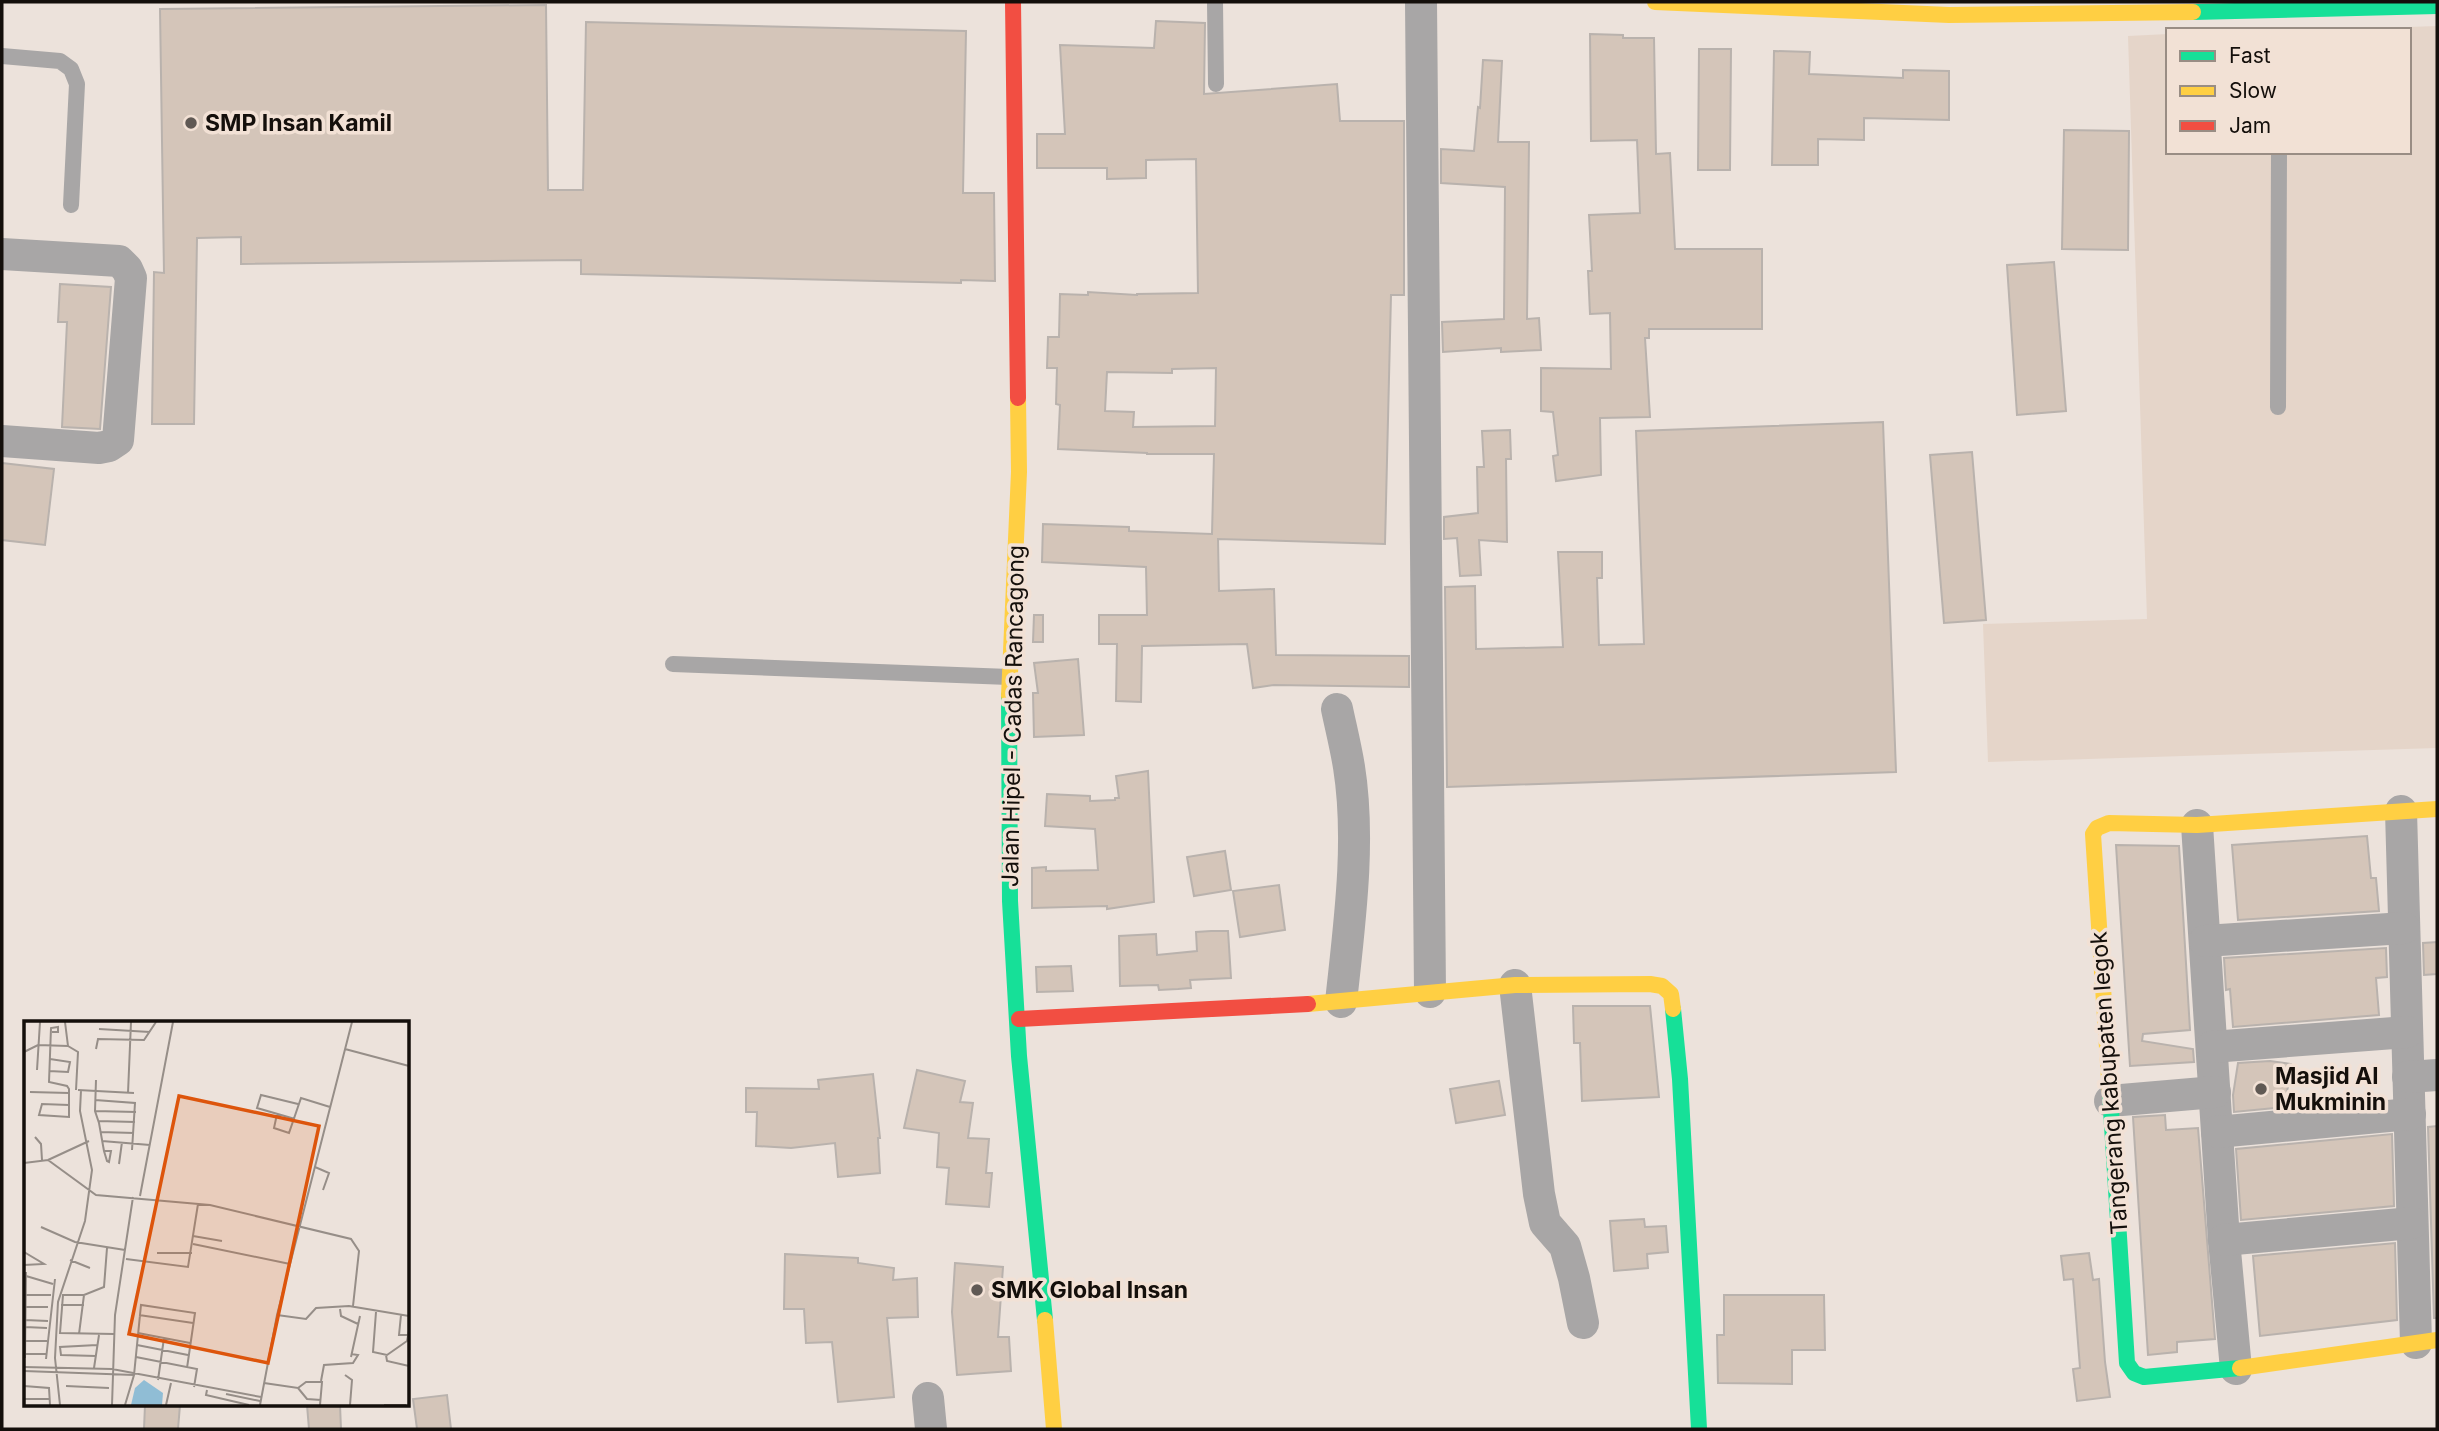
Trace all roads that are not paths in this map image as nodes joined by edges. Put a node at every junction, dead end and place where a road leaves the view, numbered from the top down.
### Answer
1 (1013, 2) edge
2 (1215, 2) edge
3 (1422, 2) edge
4 (1655, 2) edge
5 (2437, 6) edge
6 (1949, 8) edge
7 (2275, 11) junction
8 (2277, 28) edge
9 (2, 56) edge
10 (1216, 83) dead end
11 (2278, 154) edge
12 (71, 205) dead end
13 (2, 254) edge
14 (2278, 407) dead end
15 (2, 441) edge
16 (673, 664) dead end
17 (1009, 677) junction
18 (1336, 709) dead end
19 (2437, 809) edge
20 (2401, 811) junction
21 (2197, 825) junction
22 (2404, 928) junction
23 (2205, 941) junction
24 (1515, 985) junction
25 (1430, 992) junction
26 (1341, 1002) junction
27 (1018, 1019) junction
28 (2407, 1032) junction
29 (2212, 1047) junction
30 (2423, 1076) edge
31 (2215, 1092) junction
32 (2110, 1101) junction
33 (2410, 1114) junction
34 (2217, 1132) junction
35 (2412, 1223) junction
36 (2224, 1240) junction
37 (1583, 1323) dead end
38 (2426, 1341) edge
39 (2236, 1368) junction
40 (928, 1398) dead end
41 (931, 1429) edge
42 (1054, 1429) edge
43 (1699, 1429) edge

1 - 17 street, Jalan Hipel - Cadas Rancagong
2 - 10 lane
3 - 25 street
4 - 6 street
5 - 7 street
6 - 7 street
7 - 8 lane
9 - 12 lane
11 - 14 lane
13 - 15 street
16 - 17 lane
17 - 27 street, Jalan Hipel - Cadas Rancagong
18 - 26 street
19 - 20 street, Tangerang kabupaten legok
20 - 21 street, Tangerang kabupaten legok
20 - 22 street
21 - 23 street
21 - 32 street, Tangerang kabupaten legok
22 - 23 street
22 - 28 street
23 - 29 street
24 - 25 street
24 - 37 street
24 - 43 street
25 - 26 street
26 - 27 street
27 - 42 street, Jalan Hipel - Cadas Rancagong
28 - 29 street
28 - 30 street
29 - 31 street
30 - 33 street
31 - 32 street
31 - 34 street
32 - 39 street, Tangerang kabupaten legok
33 - 34 street
33 - 35 street
34 - 36 street
35 - 36 street
35 - 38 street
36 - 39 street
38 - 39 street, Tangerang kabupaten legok
40 - 41 street

